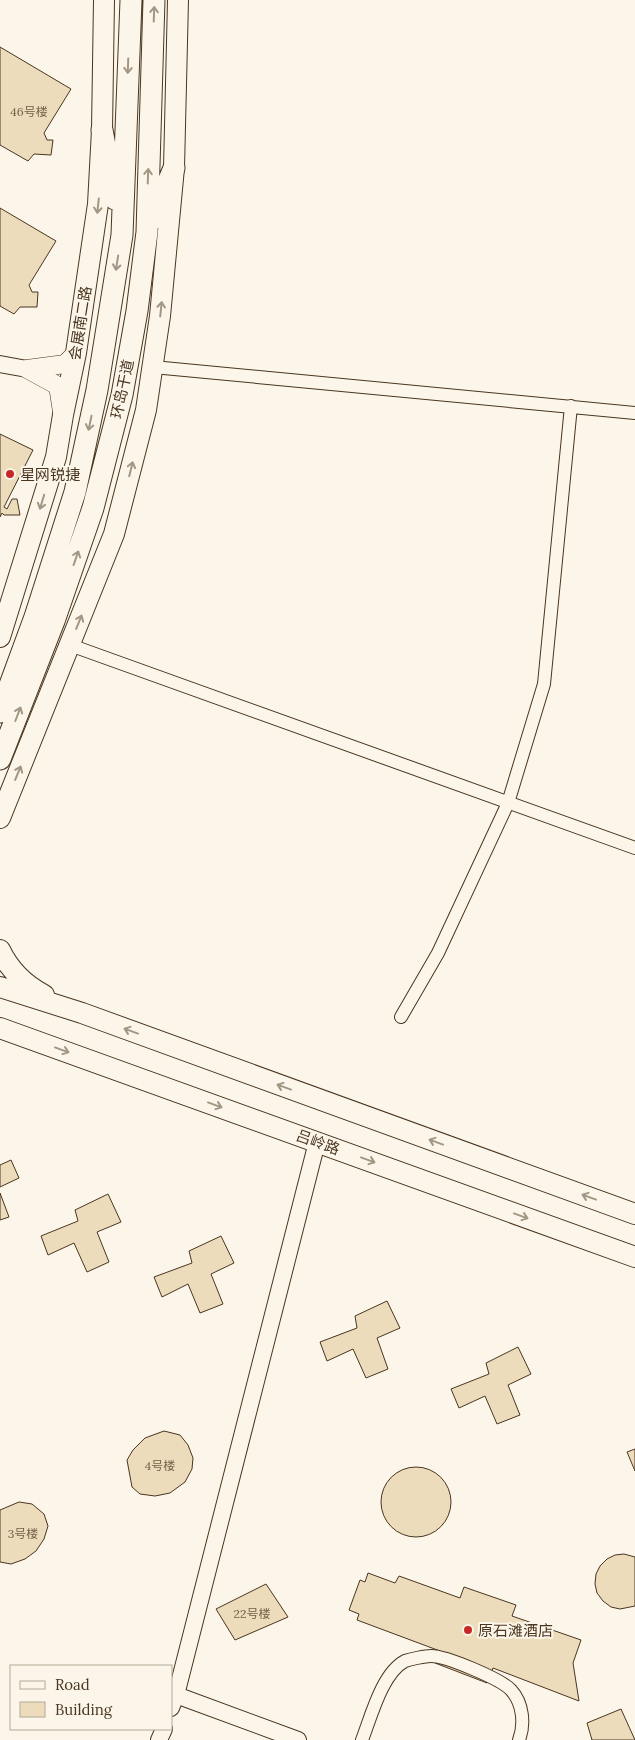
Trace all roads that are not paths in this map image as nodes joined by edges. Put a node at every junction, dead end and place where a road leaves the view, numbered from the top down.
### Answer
1 (104, 0) edge
2 (130, 0) edge
3 (154, 0) edge
4 (178, 0) edge
5 (102, 130) junction
6 (174, 168) junction
7 (147, 232) junction
8 (122, 235) junction
9 (76, 353) junction
10 (0, 364) edge
11 (153, 367) junction
12 (26, 370) junction
13 (571, 406) junction
14 (635, 413) edge
15 (62, 415) junction
16 (44, 619) junction
17 (0, 637) edge
18 (70, 645) junction
19 (0, 712) edge
20 (0, 759) edge
21 (508, 803) junction
22 (0, 818) edge
23 (635, 848) edge
24 (0, 950) edge
25 (0, 986) edge
26 (82, 1013) junction
27 (401, 1016) dead end
28 (0, 1028) edge
29 (36, 1040) junction
30 (0, 1042) edge
31 (316, 1142) junction
32 (635, 1214) edge
33 (635, 1257) edge
34 (174, 1702) edge
35 (298, 1740) edge
36 (362, 1740) edge
37 (519, 1740) edge

1 - 5 main road, 会展南二路
2 -> 8 highway, 环岛干道
7 -> 3 highway, 环岛干道
4 - 6 main road
5 - 8 highway
5 -> 9 main road, 会展南二路
6 - 7 highway
11 -> 6 main road
16 -> 7 highway, 环岛干道
8 -> 16 highway, 环岛干道
9 - 12 main road
9 - 15 main road, 会展南二路
10 - 12 street
11 - 13 street
18 -> 11 main road
12 - 15 main road
13 - 14 street
13 - 21 street
15 -> 17 main road, 会展南二路
16 - 19 highway, 环岛干道
20 -> 16 highway, 环岛干道
18 - 21 street
22 -> 18 main road
21 - 23 street
21 - 27 street
24 - 26 main road
25 - 26 main road
32 -> 26 main road
28 - 29 main road, 吕岭路
29 - 30 main road
29 -> 31 main road, 吕岭路
31 -> 33 main road, 吕岭路
31 - 34 street
34 - 35 street
36 - 37 street

